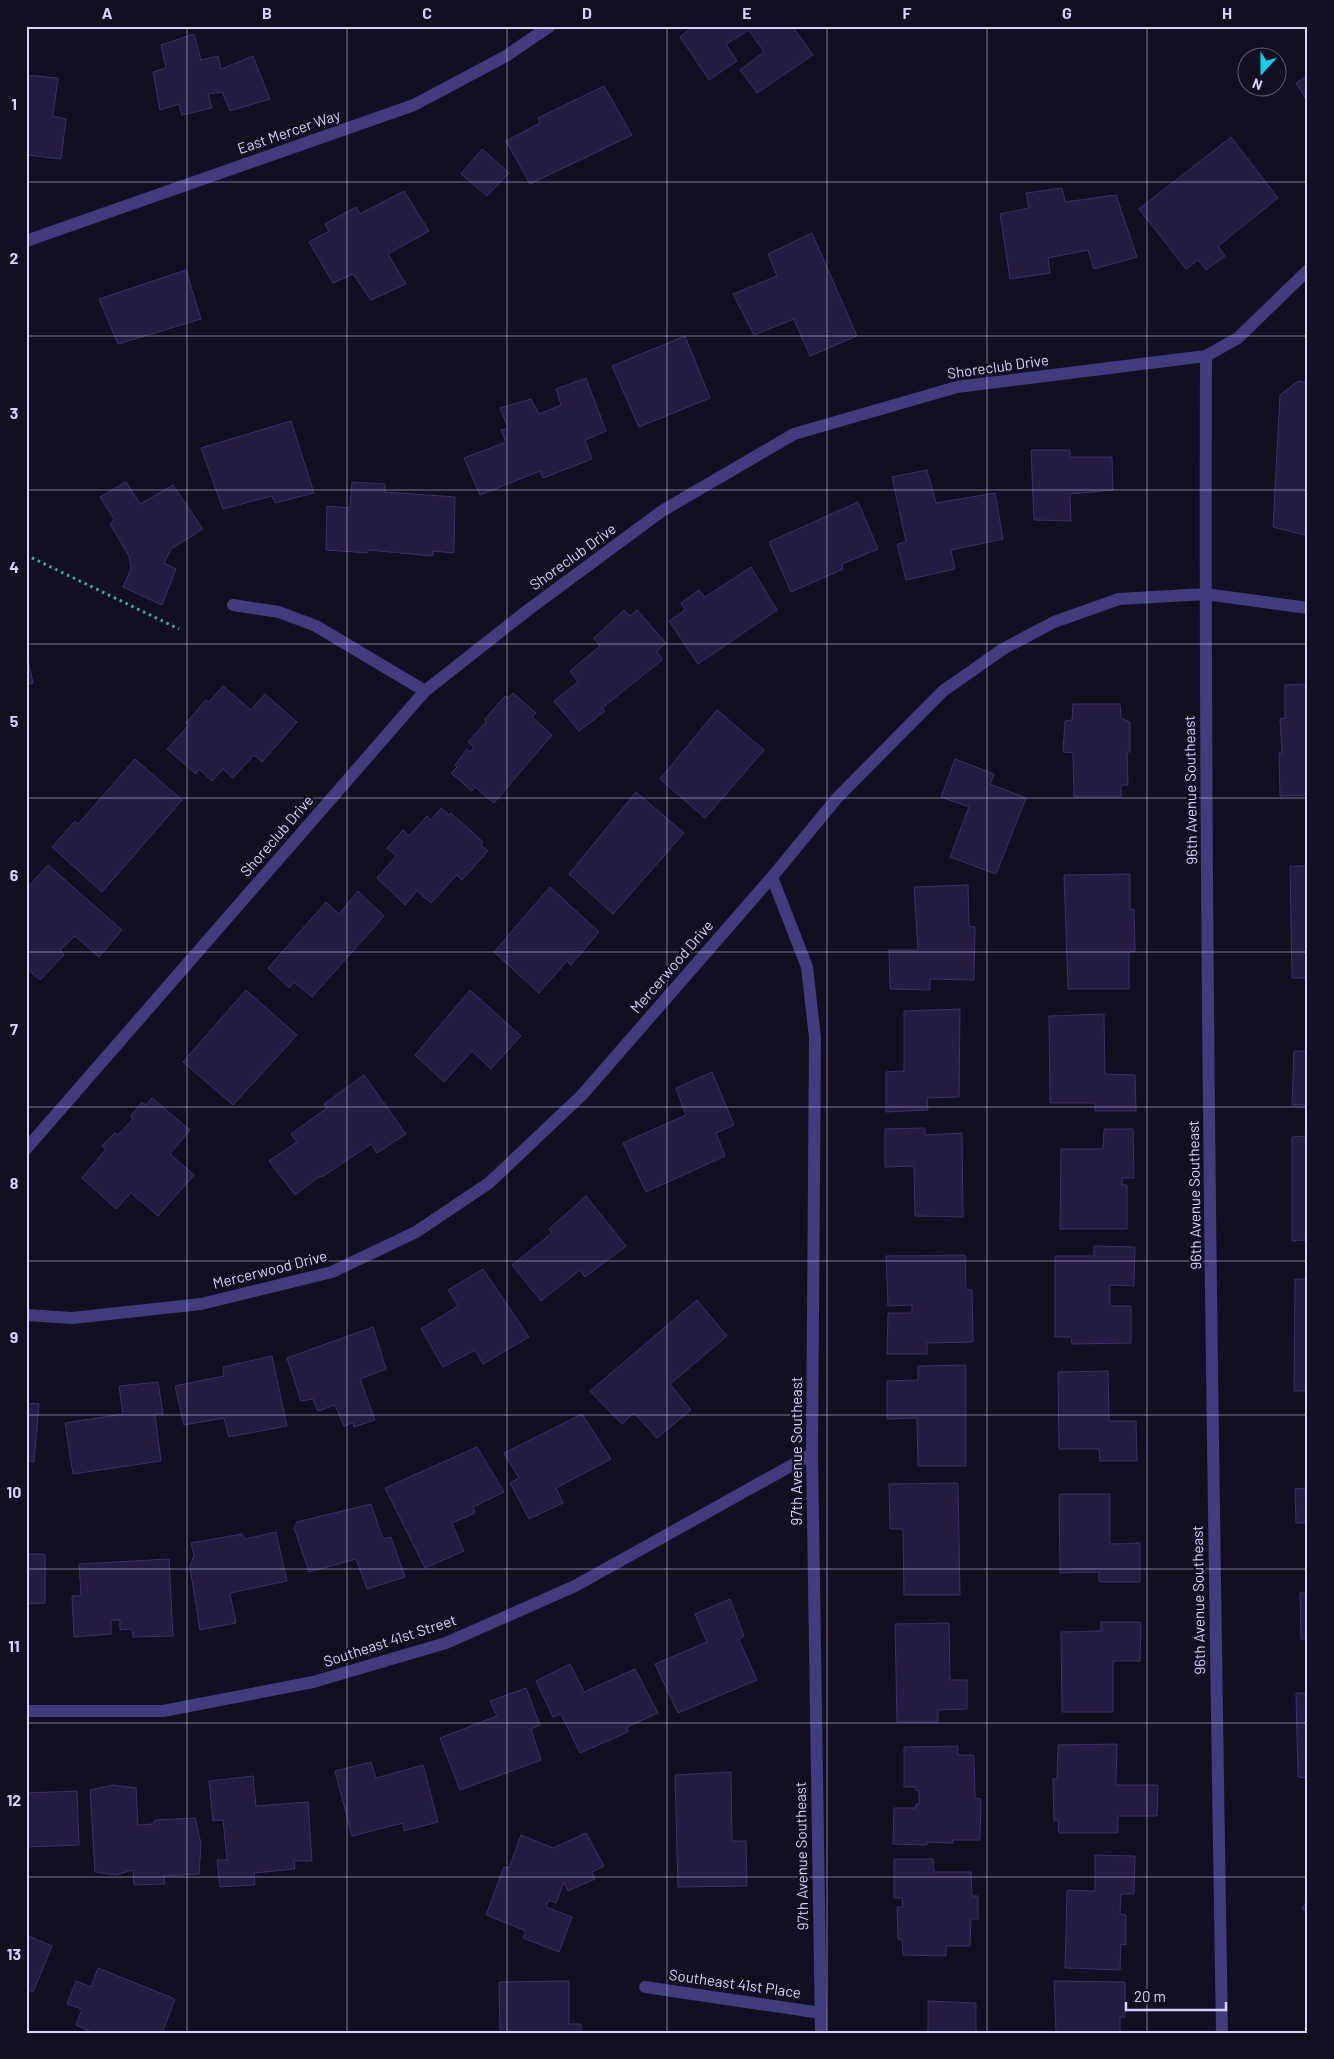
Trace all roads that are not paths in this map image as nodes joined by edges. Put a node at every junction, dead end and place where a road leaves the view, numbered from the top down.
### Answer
1 (550, 26) edge
2 (26, 241) edge
3 (1308, 270) edge
4 (1206, 356) junction
5 (1205, 594) junction
6 (233, 605) dead end
7 (1308, 608) edge
8 (425, 691) junction
9 (772, 877) junction
10 (26, 1149) edge
11 (26, 1315) edge
12 (812, 1454) junction
13 (26, 1711) edge
14 (645, 1987) dead end
15 (821, 2013) junction
16 (821, 2033) edge
17 (1222, 2033) edge

1 - 2 street, East Mercer Way
3 - 4 street, Shoreclub Drive
4 - 5 street, 96th Avenue Southeast
4 - 8 street, Shoreclub Drive
5 - 7 street, Mercerwood Drive
5 - 9 street, Mercerwood Drive
5 - 17 street, 96th Avenue Southeast
6 - 8 street
8 - 10 street, Shoreclub Drive
9 - 11 street, Mercerwood Drive
9 - 12 street, 97th Avenue Southeast
12 - 13 street, Southeast 41st Street
12 - 15 street, 97th Avenue Southeast
14 - 15 street, Southeast 41st Place
15 - 16 street, 97th Avenue Southeast

